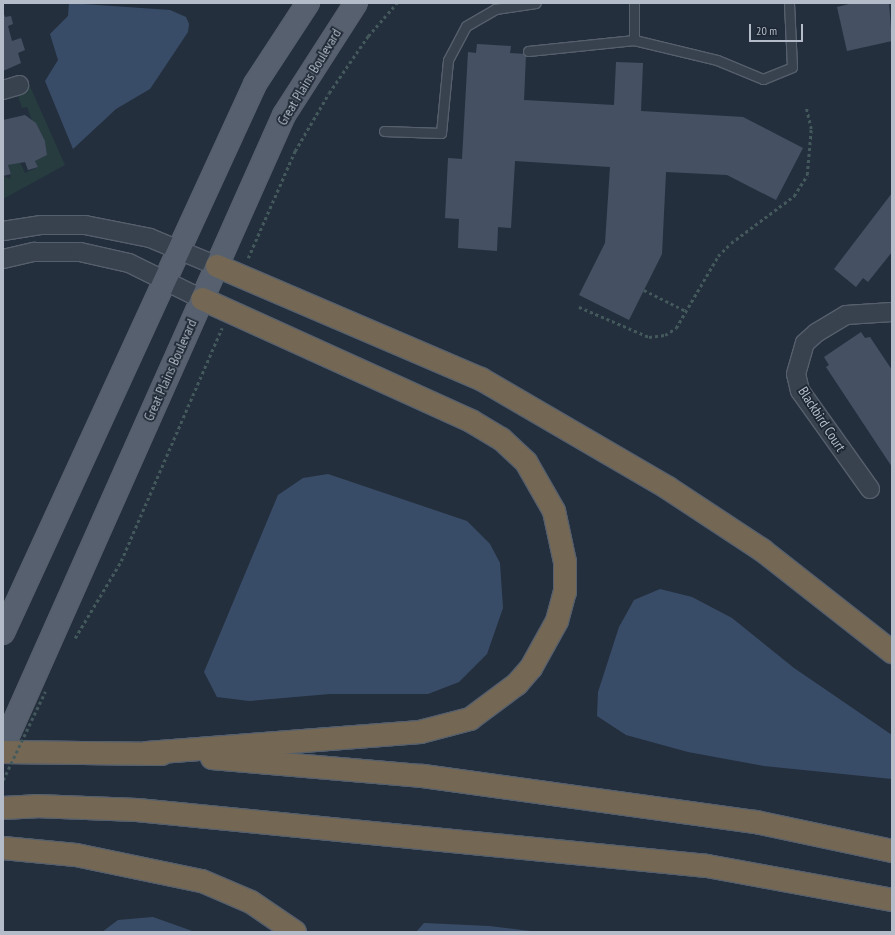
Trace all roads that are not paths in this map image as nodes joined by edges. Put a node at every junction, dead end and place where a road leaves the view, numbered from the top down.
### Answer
1 (308, 3) edge
2 (356, 3) edge
3 (536, 3) edge
4 (634, 3) edge
5 (789, 3) edge
6 (634, 40) junction
7 (528, 51) dead end
8 (384, 131) dead end
9 (3, 232) edge
10 (180, 249) junction
11 (3, 260) edge
12 (217, 266) junction
13 (165, 282) junction
14 (202, 299) junction
15 (892, 312) edge
16 (870, 489) dead end
17 (3, 633) edge
18 (892, 652) edge
19 (3, 747) edge
20 (3, 752) edge
21 (147, 753) junction
22 (3, 808) edge
23 (3, 848) edge
24 (892, 851) edge
25 (892, 900) edge
26 (295, 932) edge

1 - 10 main road
2 - 12 main road, Great Plains Boulevard
3 - 8 lane
4 - 6 lane
5 - 6 lane
6 - 7 lane
9 - 10 street
10 - 12 street
10 - 13 main road
11 - 13 street
12 - 14 main road, Great Plains Boulevard
12 - 18 highway
13 - 14 street
13 - 17 main road
14 - 19 main road, Great Plains Boulevard
14 - 21 highway
15 - 16 street, Blackbird Court
20 - 21 highway
21 - 24 highway
22 - 25 highway
23 - 26 highway

